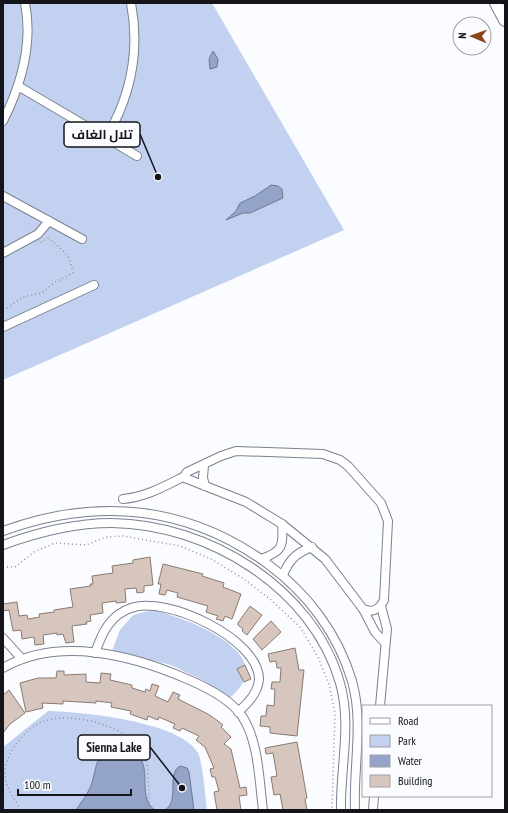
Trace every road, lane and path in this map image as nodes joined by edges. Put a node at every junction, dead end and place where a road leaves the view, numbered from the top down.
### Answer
1 (25, 3) edge
2 (131, 3) edge
3 (496, 3) edge
4 (505, 20) edge
5 (18, 86) junction
6 (3, 121) edge
7 (106, 138) junction
8 (137, 156) dead end
9 (3, 196) edge
10 (49, 221) junction
11 (36, 235) junction
12 (82, 239) dead end
13 (3, 253) edge
14 (94, 285) dead end
15 (3, 308) edge
16 (3, 327) edge
17 (204, 465) junction
18 (185, 476) junction
19 (205, 486) junction
20 (123, 499) dead end
21 (282, 524) junction
22 (3, 531) edge
23 (3, 545) edge
24 (312, 547) junction
25 (260, 559) junction
26 (3, 567) edge
27 (283, 576) junction
28 (381, 606) junction
29 (363, 610) junction
30 (3, 638) edge
31 (385, 643) junction
32 (95, 653) junction
33 (22, 659) junction
34 (3, 668) edge
35 (380, 705) edge
36 (238, 712) junction
37 (374, 797) edge
38 (20, 810) edge
39 (149, 810) edge
40 (263, 810) edge
41 (332, 810) edge
42 (341, 810) edge
43 (355, 810) edge
44 (373, 810) edge

1 - 5 street
2 - 7 street
3 - 4 highway
5 - 6 street
5 - 7 street
7 - 8 street
9 - 10 street
10 - 11 street
10 - 12 street
11 - 13 street
11 - 15 path
14 - 16 street
17 - 18 street
17 - 19 street
17 - 28 street
18 - 19 street
18 - 20 street
19 - 21 street
21 - 24 street
21 - 25 street
22 - 25 street
23 - 42 street
24 - 27 street
24 - 29 street
25 - 27 street
26 - 41 path
27 - 43 street
28 - 29 street
28 - 31 street
29 - 31 street
30 - 33 street
31 - 35 street
32 - 33 street
32 - 36 street
32 - 36 street
33 - 34 street
36 - 40 street
37 - 44 street
38 - 39 path

